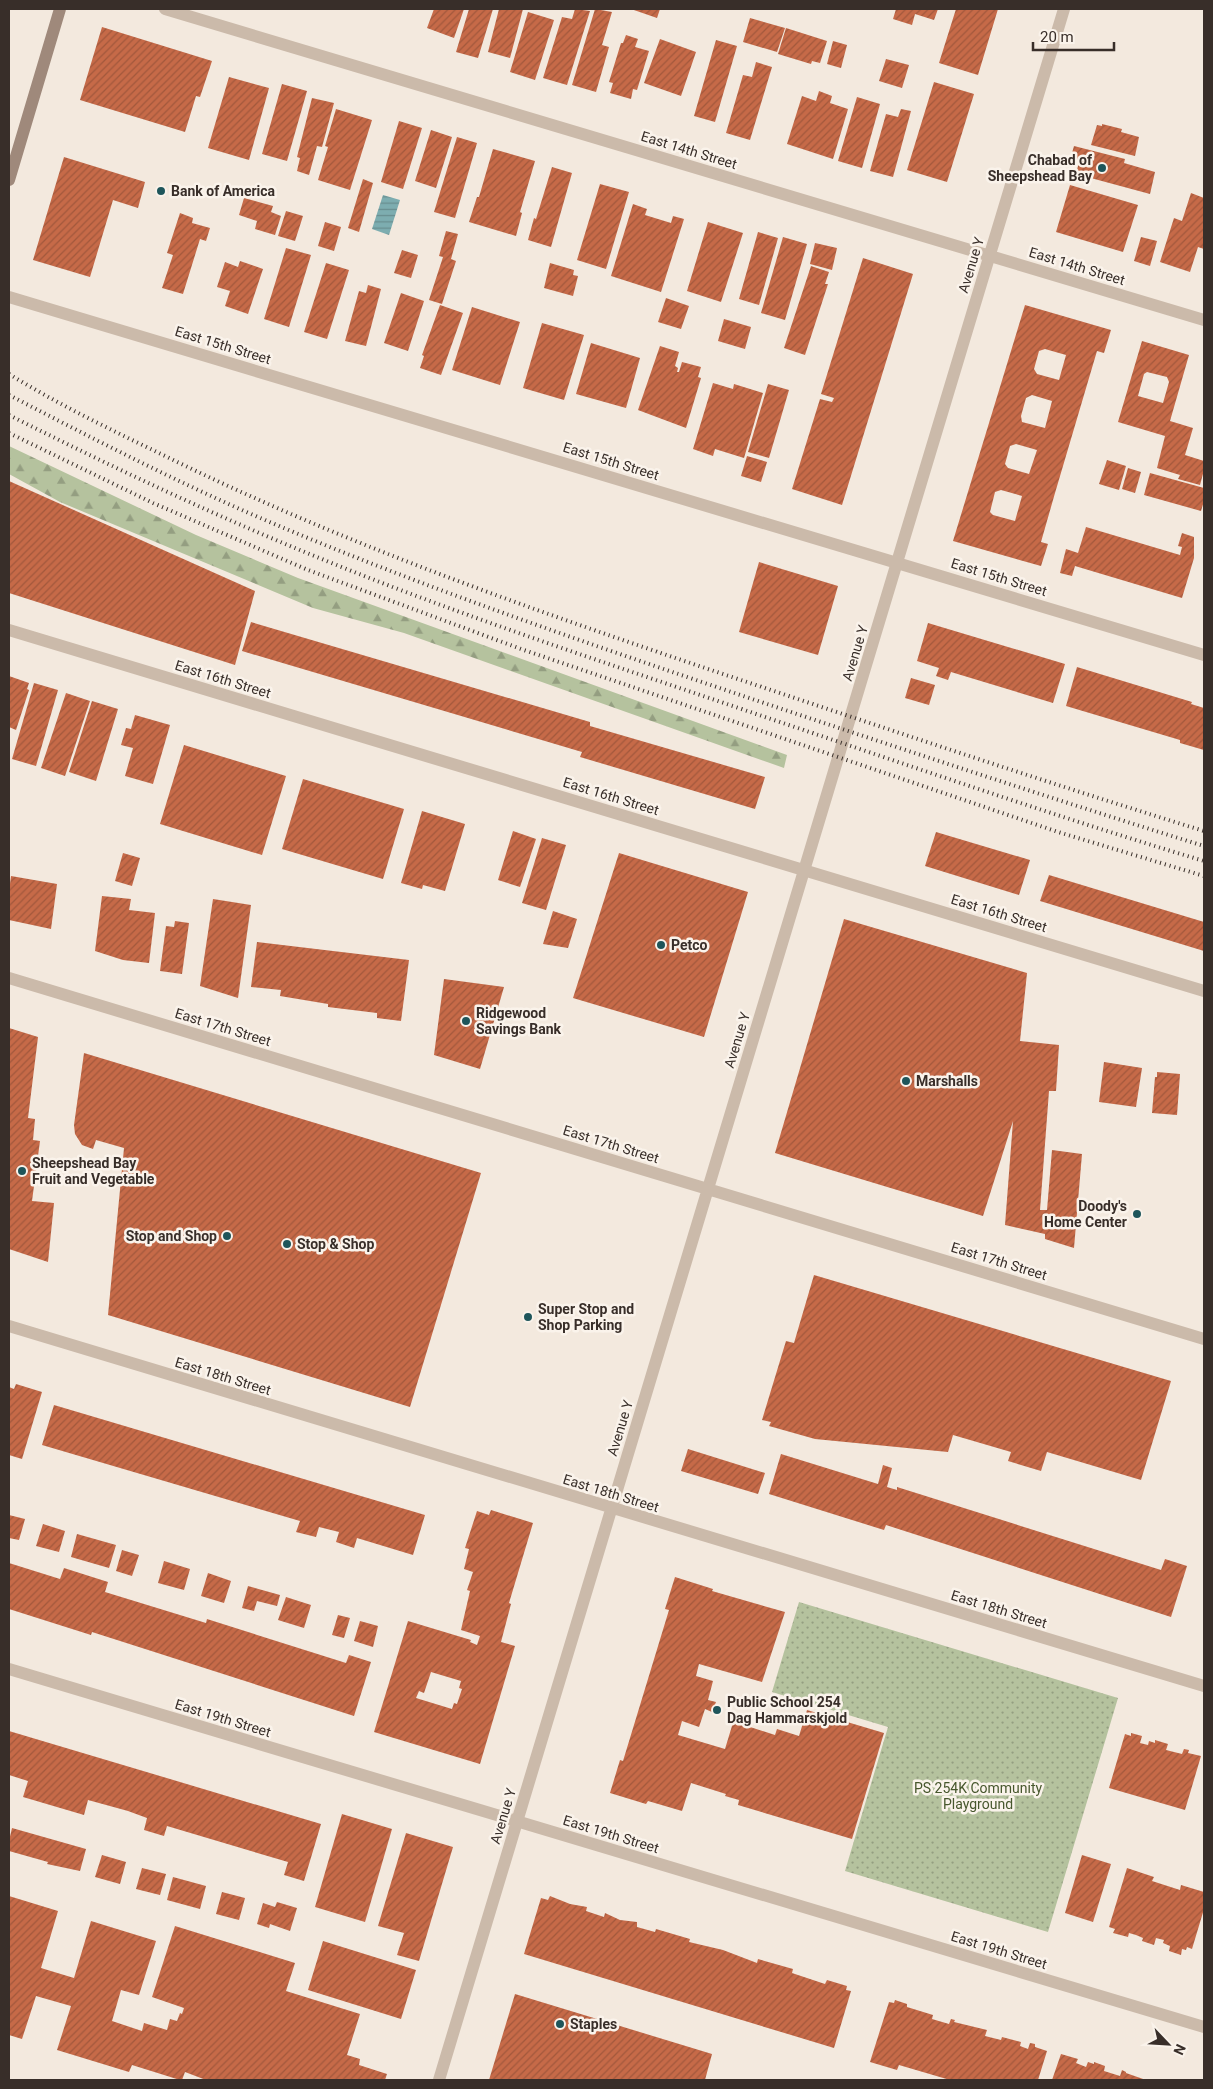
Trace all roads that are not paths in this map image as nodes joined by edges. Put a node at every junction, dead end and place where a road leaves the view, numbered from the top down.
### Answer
1 (60, 9) edge
2 (165, 9) edge
3 (1064, 9) edge
4 (9, 180) edge
5 (990, 256) junction
6 (9, 297) edge
7 (1204, 320) edge
8 (898, 562) junction
9 (9, 630) edge
10 (1204, 655) edge
11 (804, 869) junction
12 (9, 978) edge
13 (1204, 991) edge
14 (708, 1189) junction
15 (9, 1326) edge
16 (1204, 1339) edge
17 (611, 1509) junction
18 (9, 1669) edge
19 (1204, 1686) edge
20 (517, 1821) junction
21 (1204, 2027) edge
22 (439, 2080) edge

1 - 4 street
2 - 5 street, East 14th Street
3 - 5 street, Avenue Y
5 - 7 street, East 14th Street
5 - 8 street, Avenue Y
6 - 8 street, East 15th Street
8 - 10 street, East 15th Street
8 - 11 street, Avenue Y
9 - 11 street, East 16th Street
11 - 13 street, East 16th Street
11 - 14 street, Avenue Y
12 - 14 street, East 17th Street
14 - 16 street, East 17th Street
14 - 17 street, Avenue Y
15 - 17 street, East 18th Street
17 - 19 street, East 18th Street
17 - 20 street, Avenue Y
18 - 20 street, East 19th Street
20 - 21 street, East 19th Street
20 - 22 street, Avenue Y

